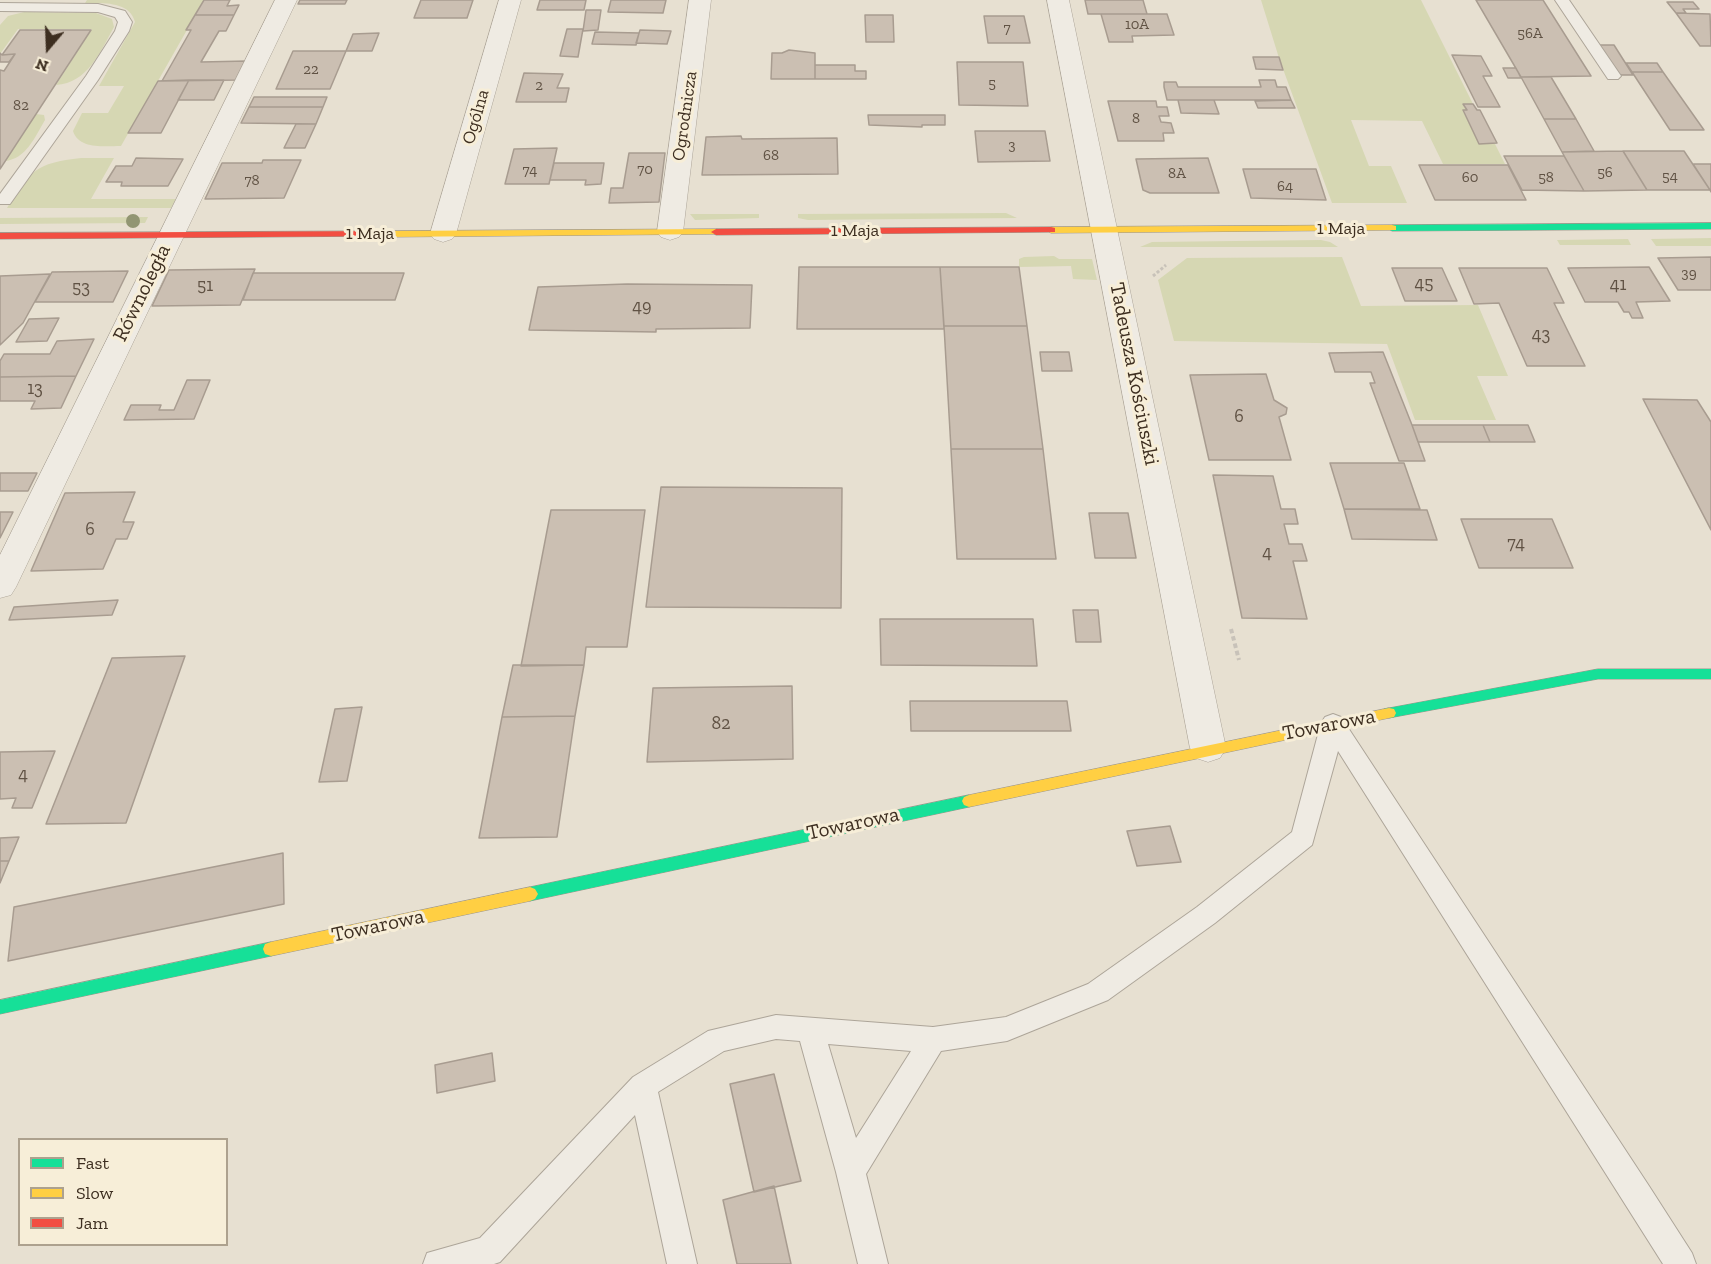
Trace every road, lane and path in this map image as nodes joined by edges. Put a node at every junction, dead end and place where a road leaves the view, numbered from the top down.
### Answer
1 (286, 0) edge
2 (510, 0) edge
3 (700, 0) edge
4 (1058, 0) edge
5 (1562, 0) edge
6 (0, 7) edge
7 (1612, 76) dead end
8 (4, 200) dead end
9 (1711, 226) edge
10 (1105, 230) junction
11 (670, 232) junction
12 (443, 234) junction
13 (0, 236) edge
14 (170, 236) junction
15 (0, 587) edge
16 (1711, 674) edge
17 (1333, 723) junction
18 (1209, 748) junction
19 (0, 1007) edge
20 (810, 1029) junction
21 (933, 1040) junction
22 (643, 1086) junction
23 (851, 1172) junction
24 (438, 1264) edge
25 (682, 1264) edge
26 (873, 1264) edge
27 (1681, 1264) edge

1 - 14 street, Równoległa
2 - 12 street, Ogólna
3 - 11 street, Ogrodnicza
4 - 10 street, Tadeusza Kościuszki
5 - 7 lane
6 - 8 lane
9 - 10 street, 1 Maja
10 - 11 street, 1 Maja
10 - 18 street, Tadeusza Kościuszki
11 - 12 street, 1 Maja
12 - 14 street, 1 Maja
13 - 14 street, 1 Maja
14 - 15 street, Równoległa
16 - 17 street, Towarowa
17 - 18 street, Towarowa
17 - 21 lane
17 - 27 lane
18 - 19 street, Towarowa
20 - 21 lane
20 - 22 lane
20 - 23 lane
21 - 23 lane
22 - 24 lane
22 - 25 lane
23 - 26 lane

